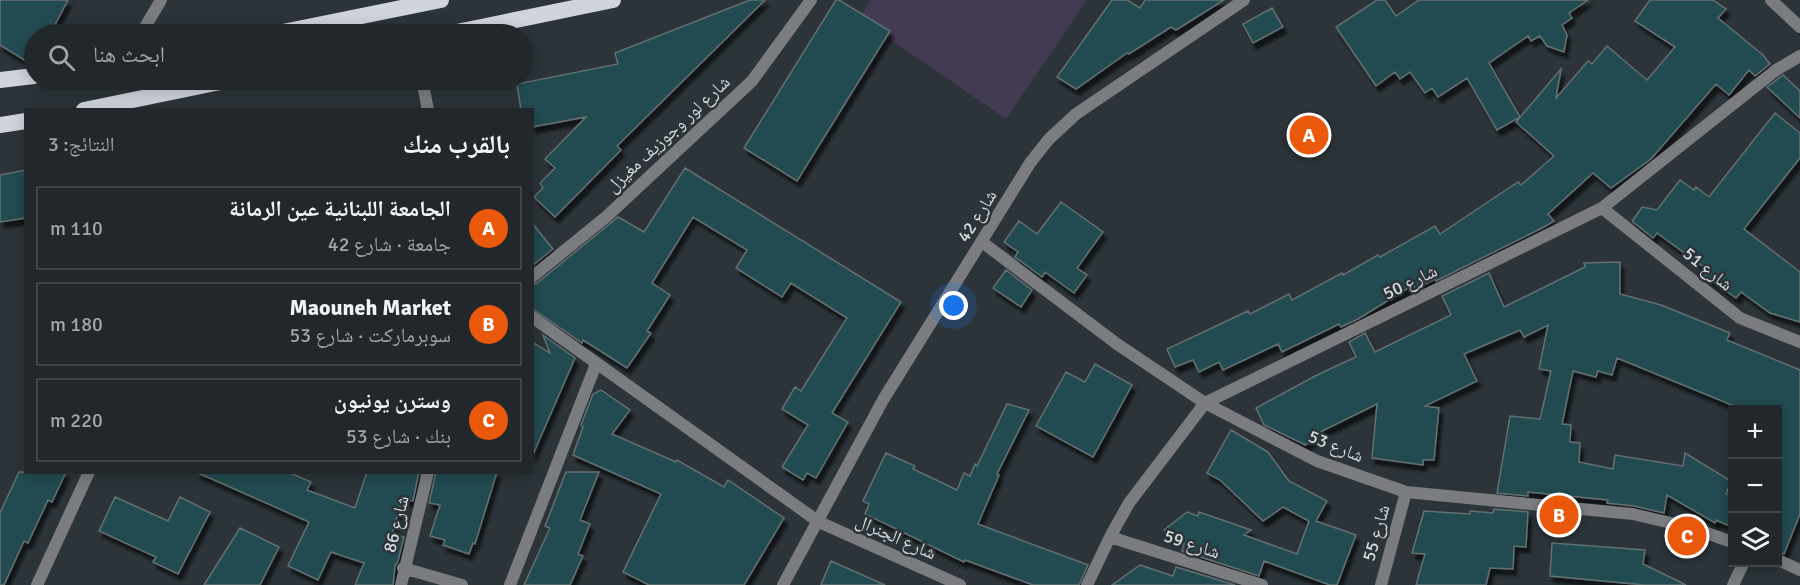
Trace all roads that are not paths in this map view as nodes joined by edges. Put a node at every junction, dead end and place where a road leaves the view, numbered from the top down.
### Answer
1 (161, 0) edge
2 (441, 0) edge
3 (613, 0) edge
4 (811, 0) edge
5 (1244, 0) edge
6 (1771, 0) edge
7 (147, 24) edge
8 (322, 24) edge
9 (496, 24) edge
10 (1800, 27) edge
11 (1800, 56) edge
12 (24, 77) edge
13 (0, 80) edge
14 (181, 90) edge
15 (424, 90) edge
16 (94, 108) edge
17 (428, 108) edge
18 (24, 121) edge
19 (0, 125) edge
20 (1602, 208) junction
21 (982, 242) junction
22 (534, 275) edge
23 (534, 318) edge
24 (1800, 342) edge
25 (596, 364) junction
26 (1205, 403) junction
27 (88, 474) edge
28 (428, 474) edge
29 (1407, 492) junction
30 (819, 522) junction
31 (1110, 537) junction
32 (1728, 541) edge
33 (1782, 562) edge
34 (1742, 567) edge
35 (404, 568) junction
36 (1800, 570) edge
37 (38, 585) edge
38 (401, 585) edge
39 (462, 585) edge
40 (510, 585) edge
41 (783, 585) edge
42 (960, 585) edge
43 (1087, 585) edge
44 (1262, 585) edge
45 (1380, 585) edge
46 (1733, 585) edge

1 - 7 street
2 - 8 highway
3 - 9 highway
4 - 22 street, شارع لور وجوزيف مغيزل
5 - 21 street, شارع 42
6 - 10 street
11 - 20 street, شارع 50
12 - 13 highway
14 - 16 highway
15 - 17 street
18 - 19 highway
20 - 24 street, شارع 51
20 - 26 street, شارع 50
21 - 26 street, شارع 53
21 - 30 street, شارع 42
23 - 25 street
25 - 30 street
25 - 40 street
26 - 29 street, شارع 53
26 - 31 street, شارع 50
27 - 37 street
28 - 35 street, شارع 86
29 - 32 street, شارع 53
29 - 45 street, شارع 55
30 - 41 street, شارع 42
30 - 42 street, شارع الجنرال
31 - 43 street, شارع 50
31 - 44 street, شارع 59
33 - 36 street
34 - 46 street
35 - 38 street, شارع 86
35 - 39 street

